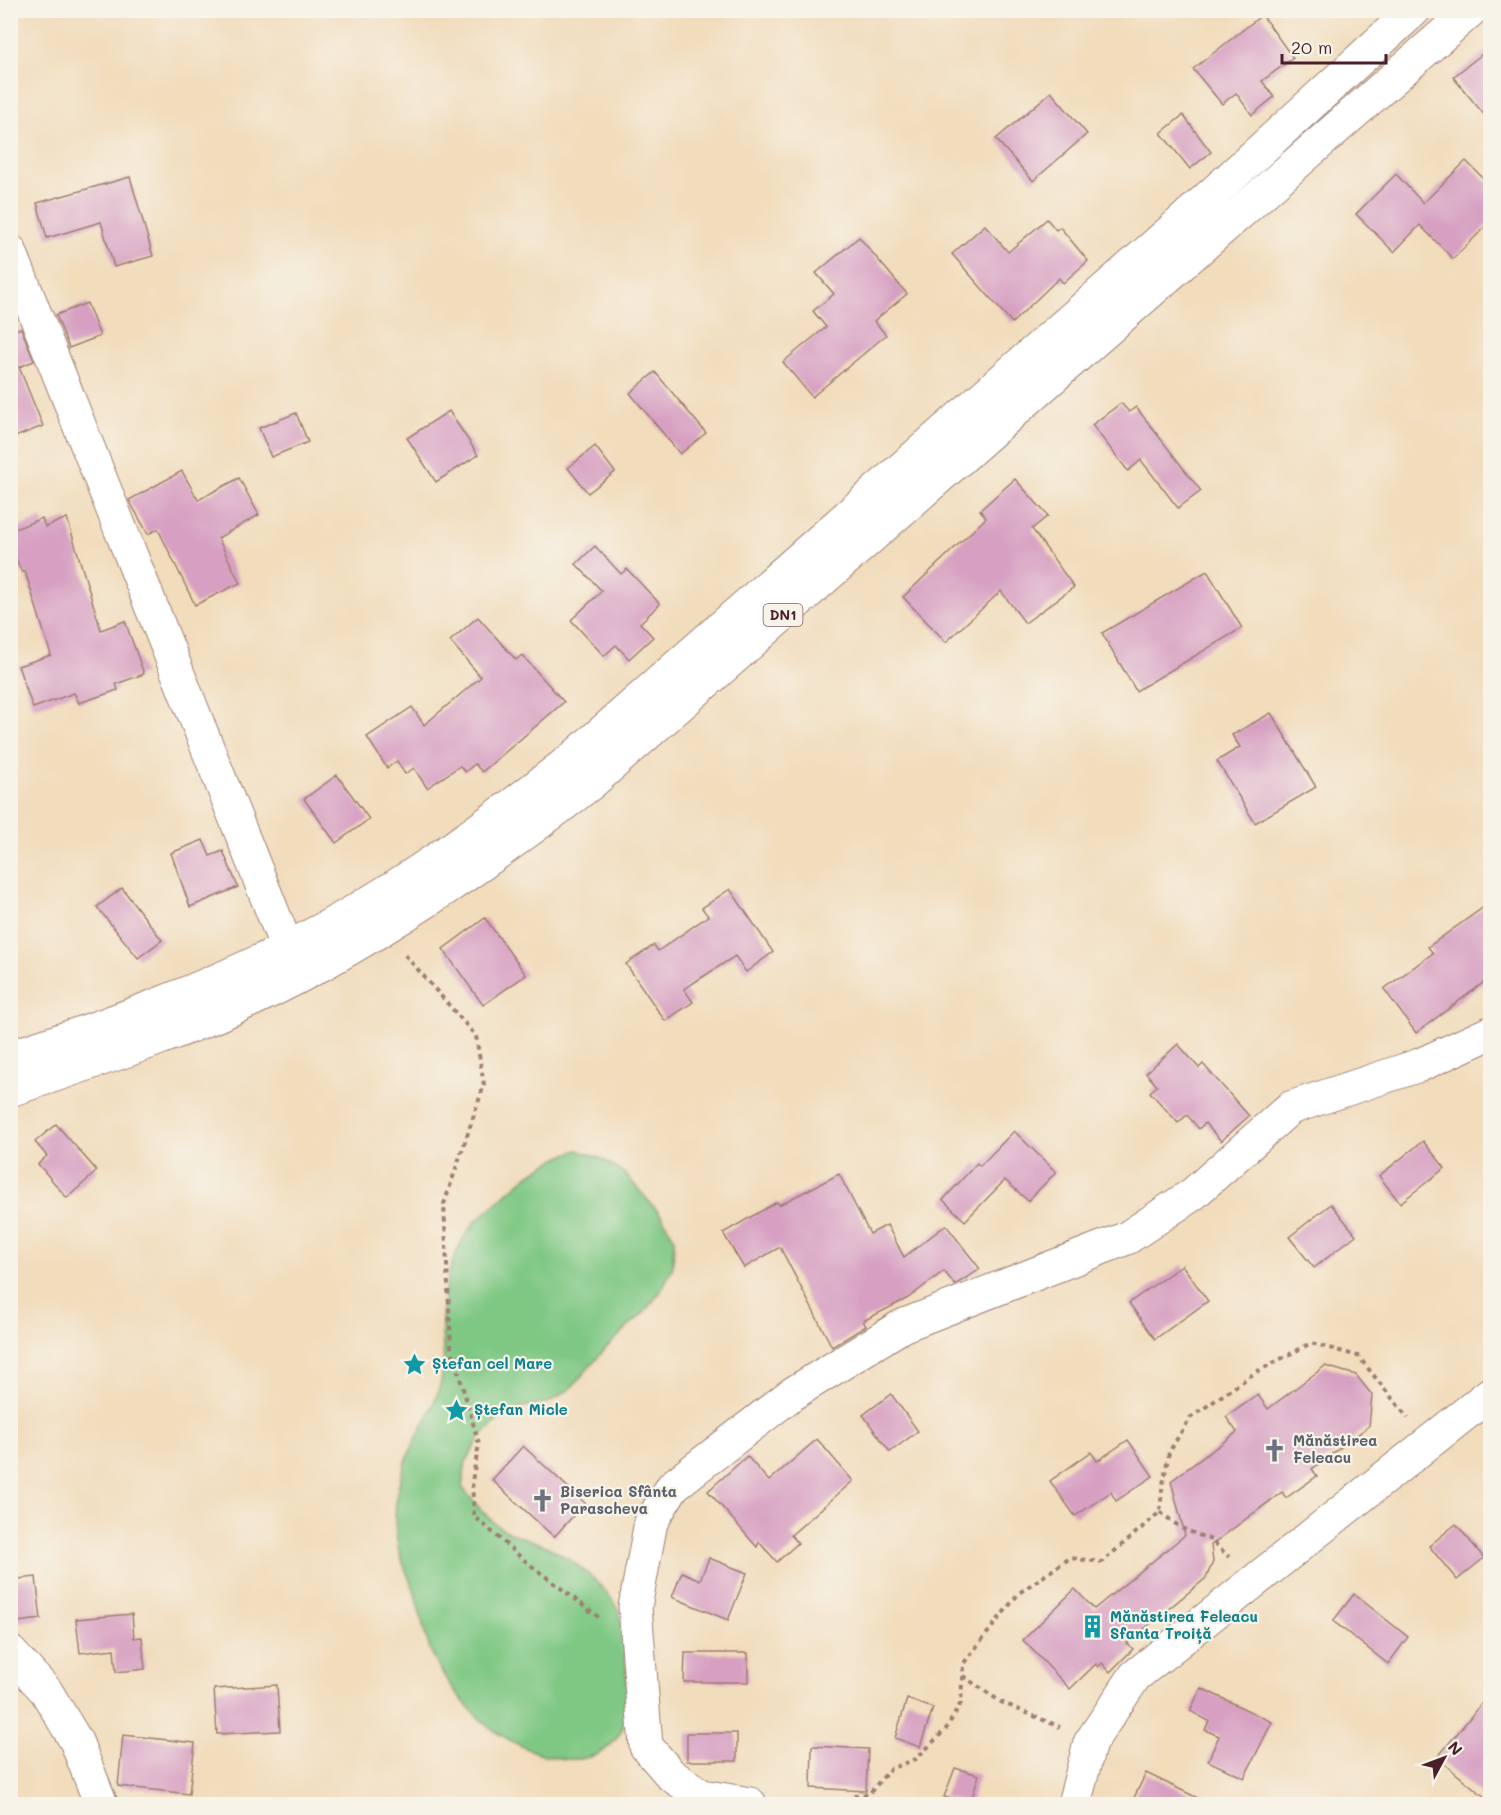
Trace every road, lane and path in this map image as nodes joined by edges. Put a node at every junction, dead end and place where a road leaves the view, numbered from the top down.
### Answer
1 (1414, 10) edge
2 (1471, 10) edge
3 (10, 251) edge
4 (287, 948) junction
5 (418, 971) dead end
6 (1491, 1033) edge
7 (10, 1057) edge
8 (10, 1090) edge
9 (1491, 1394) edge
10 (1428, 1443) junction
11 (1160, 1512) junction
12 (1226, 1553) dead end
13 (638, 1643) junction
14 (10, 1652) edge
15 (963, 1676) junction
16 (1090, 1743) junction
17 (702, 1800) edge
18 (101, 1804) edge
19 (750, 1804) edge
20 (851, 1804) edge
21 (1074, 1804) edge

1 - 4 main road, DN1
2 - 8 main road, DN1
3 - 4 main road
4 - 7 main road, DN1
5 - 13 path
6 - 13 main road
9 - 10 main road
10 - 11 path
10 - 16 main road
11 - 12 path
11 - 15 path
13 - 17 main road
14 - 18 main road
15 - 16 path
15 - 20 path
16 - 21 main road
17 - 19 main road

